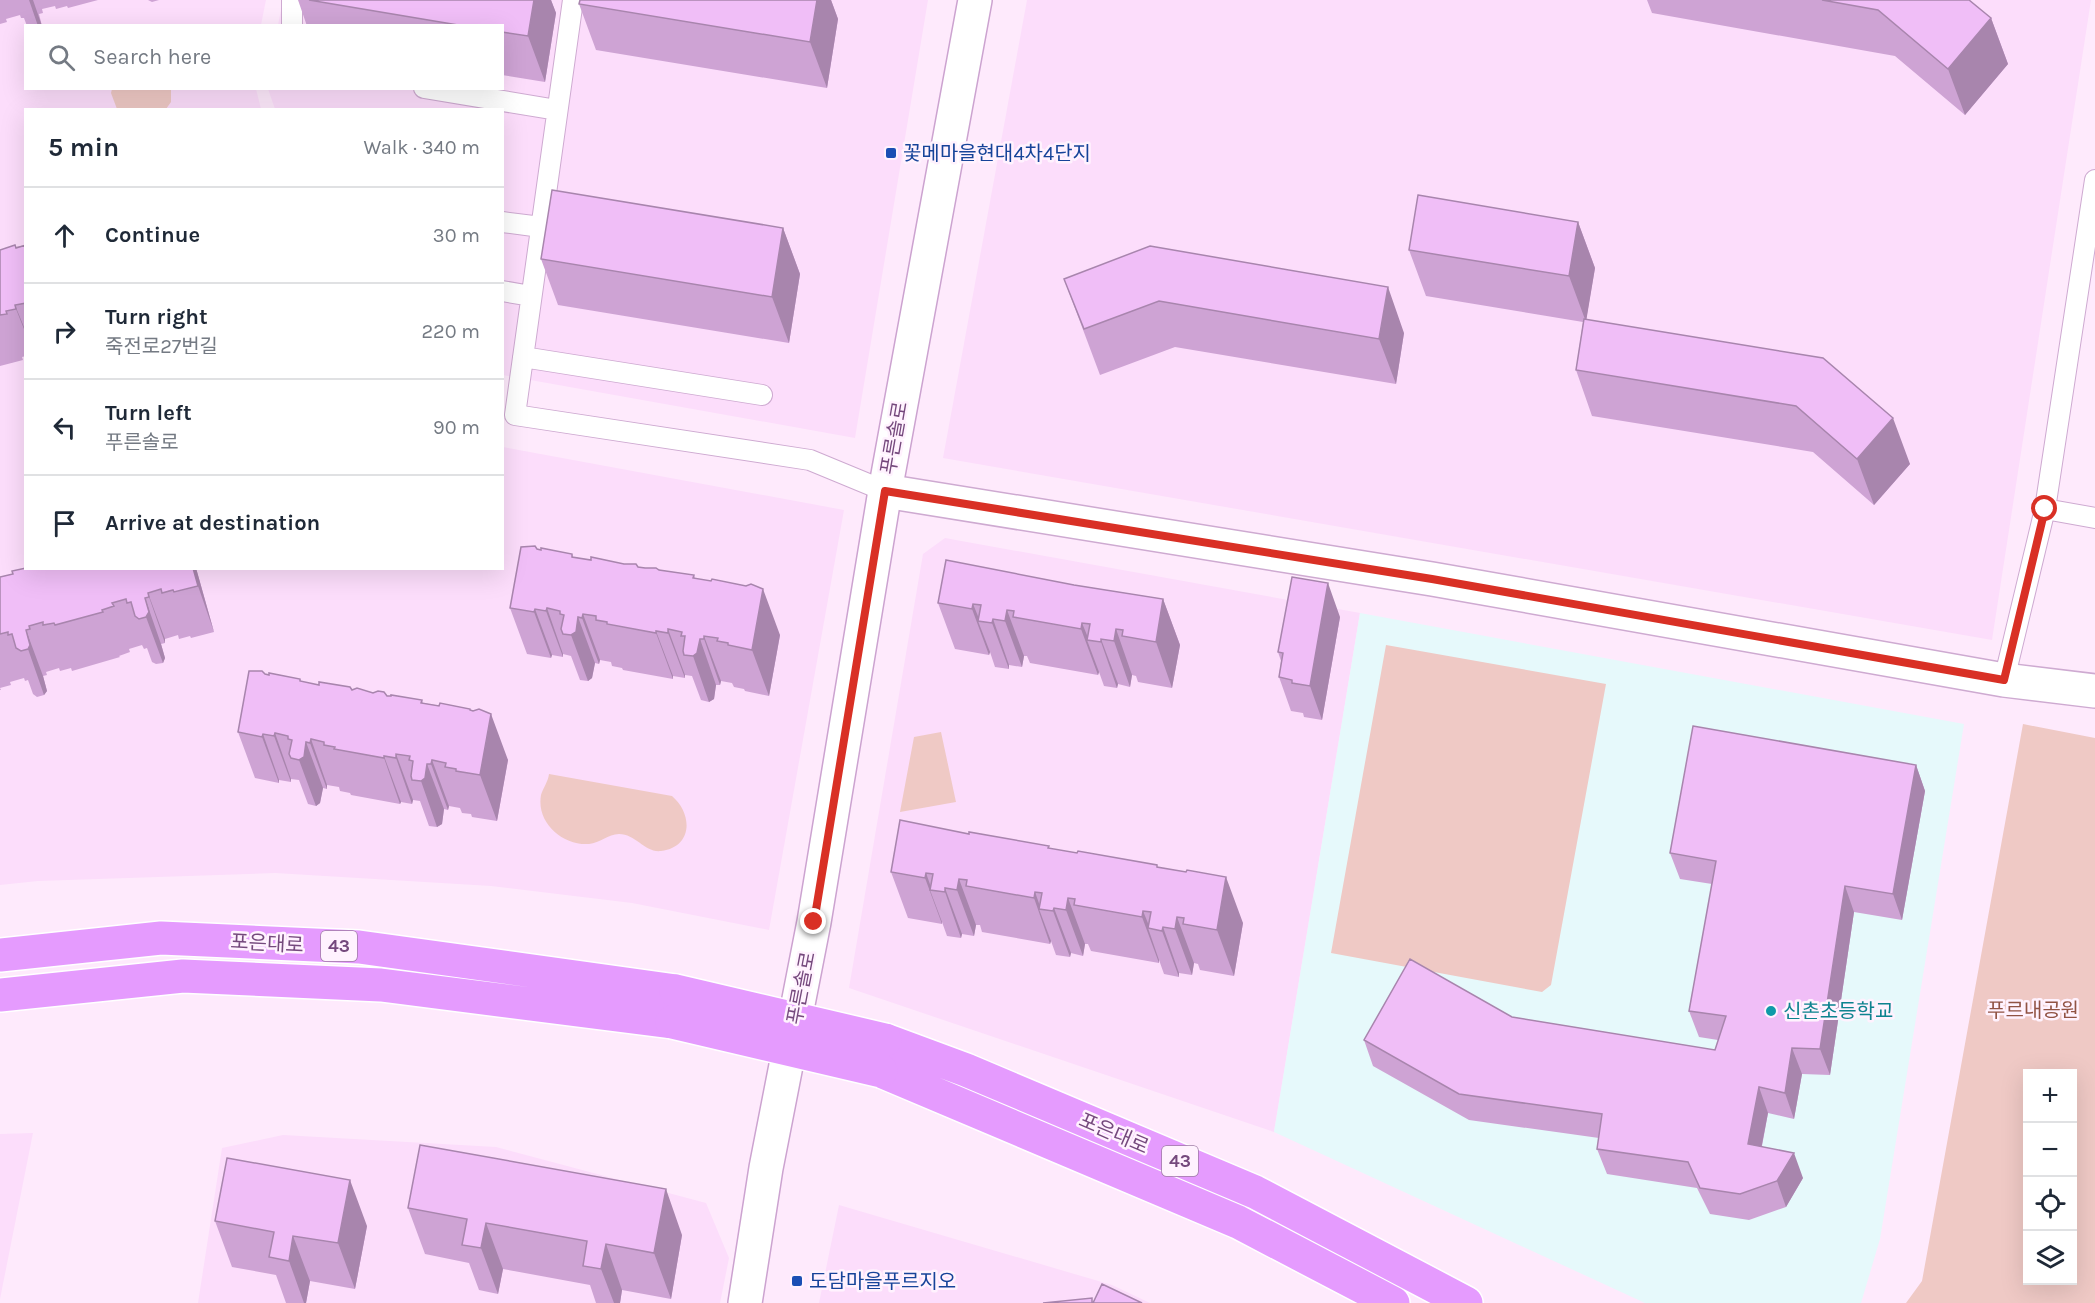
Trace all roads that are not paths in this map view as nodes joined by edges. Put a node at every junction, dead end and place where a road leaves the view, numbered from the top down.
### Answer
1 (292, 0) edge
2 (573, 0) edge
3 (975, 0) edge
4 (292, 24) edge
5 (436, 90) edge
6 (557, 110) junction
7 (2095, 180) edge
8 (504, 222) edge
9 (541, 227) junction
10 (2091, 228) edge
11 (504, 291) edge
12 (531, 296) junction
13 (523, 357) junction
14 (762, 395) dead end
15 (885, 491) junction
16 (2045, 509) junction
17 (2095, 518) edge
18 (2004, 680) junction
19 (2095, 691) edge
20 (0, 955) edge
21 (0, 995) edge
22 (674, 1007) junction
23 (883, 1055) junction
24 (745, 1303) edge
25 (1393, 1303) edge
26 (1466, 1303) edge

1 - 4 lane
2 - 6 lane
3 - 15 street, 푸른솔로
5 - 6 lane
6 - 9 lane
7 - 10 lane
8 - 9 lane
9 - 12 lane
10 - 16 lane
11 - 12 lane
12 - 13 lane
13 - 14 lane
13 - 15 lane
15 - 18 street
15 - 24 street, 푸른솔로
16 - 17 lane
16 - 18 lane
18 - 19 street
20 - 22 highway, 포은대로 / 43
21 - 22 highway, 포은대로 / 43
22 - 23 highway, 43, bridge
23 - 25 highway, 포은대로 / 43
23 - 26 highway, 포은대로 / 43

